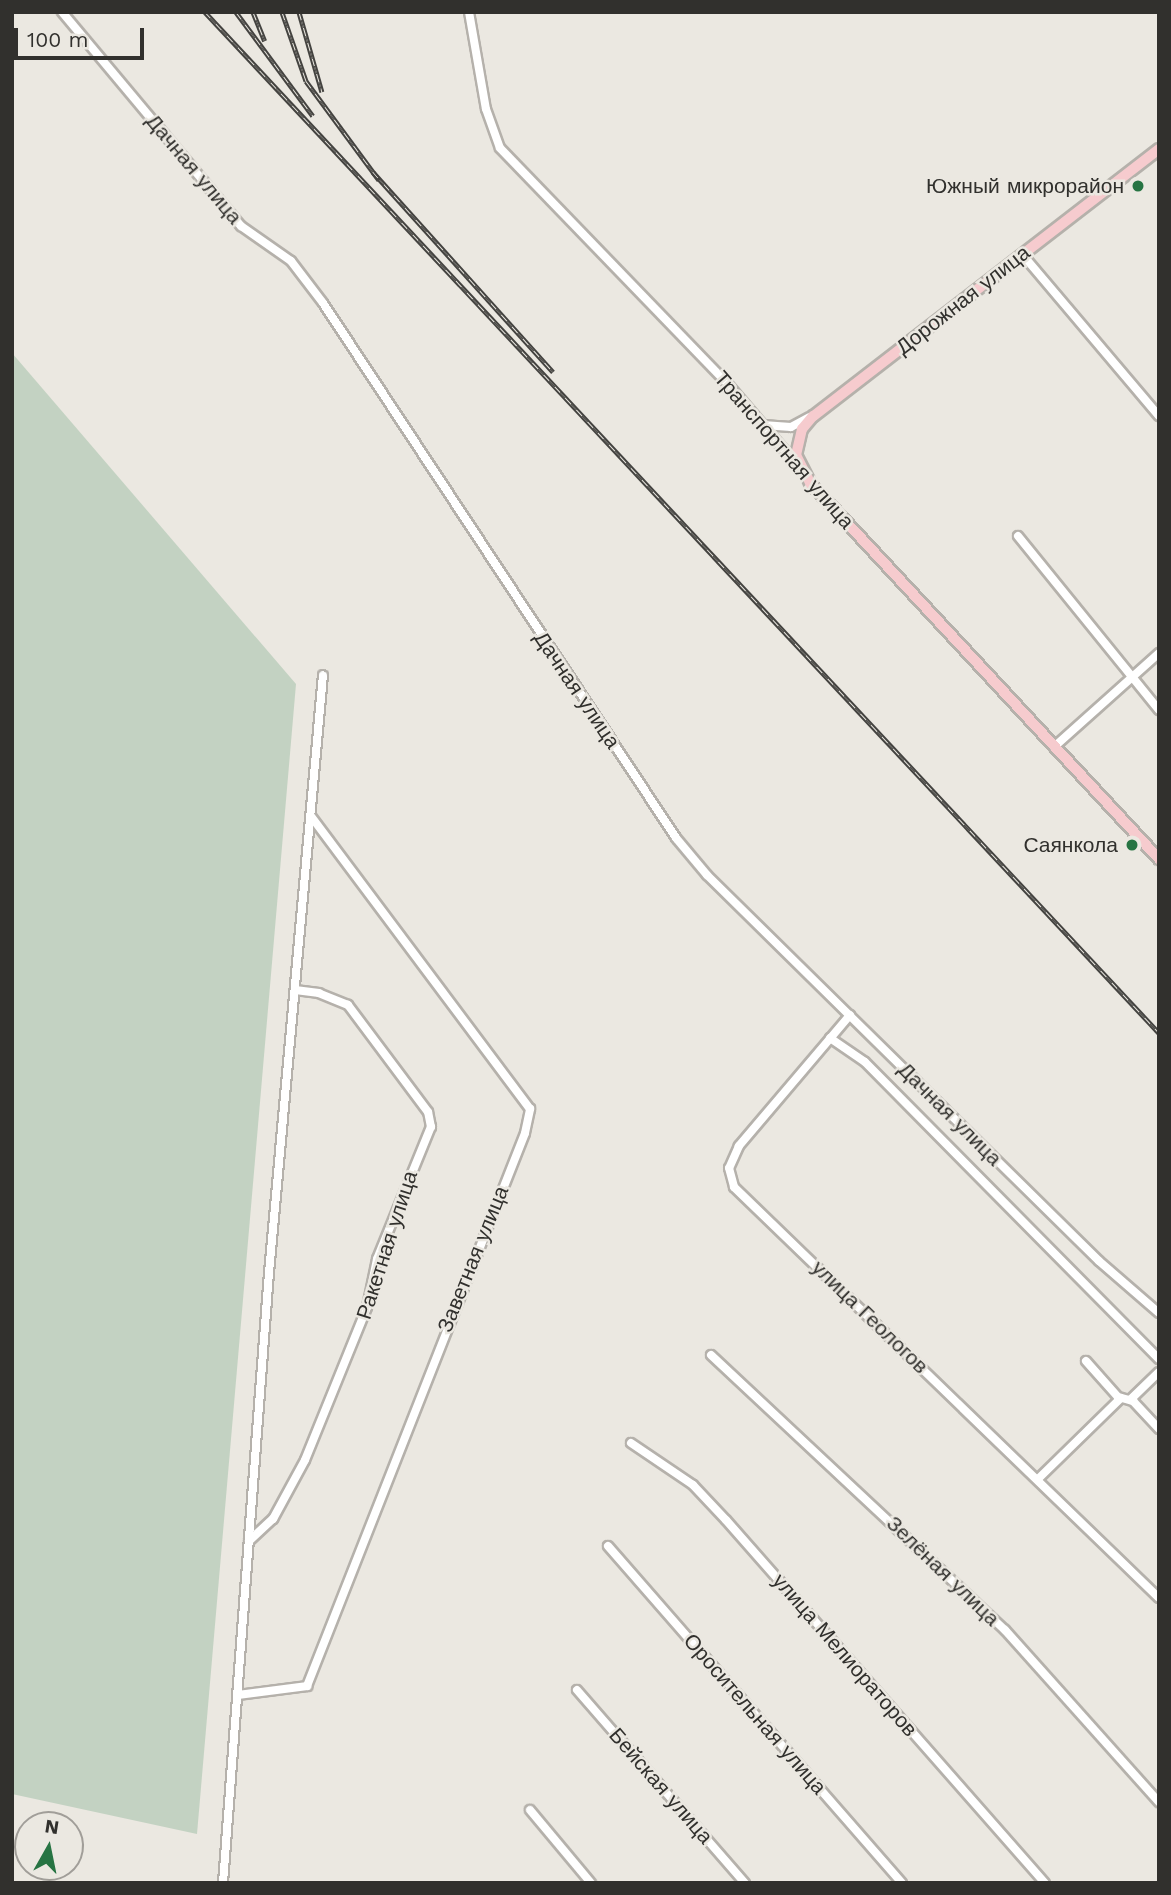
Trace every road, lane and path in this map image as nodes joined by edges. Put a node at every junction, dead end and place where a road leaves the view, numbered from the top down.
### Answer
1 (62, 12) edge
2 (469, 12) edge
3 (1159, 149) edge
4 (1022, 254) junction
5 (813, 416) junction
6 (1159, 416) edge
7 (763, 425) junction
8 (800, 468) junction
9 (1018, 536) dead end
10 (1159, 653) edge
11 (323, 675) dead end
12 (1130, 675) junction
13 (1159, 710) edge
14 (1054, 747) junction
15 (310, 815) junction
16 (1159, 859) edge
17 (295, 990) junction
18 (850, 1015) junction
19 (830, 1038) junction
20 (1159, 1313) edge
21 (711, 1355) dead end
22 (1159, 1359) edge
23 (1086, 1362) dead end
24 (1159, 1372) edge
25 (1125, 1399) junction
26 (1159, 1429) edge
27 (631, 1443) dead end
28 (1038, 1479) junction
29 (249, 1542) junction
30 (608, 1546) dead end
31 (1159, 1598) edge
32 (577, 1690) dead end
33 (238, 1695) junction
34 (1159, 1802) edge
35 (530, 1810) dead end
36 (223, 1883) edge
37 (591, 1883) edge
38 (746, 1883) edge
39 (902, 1883) edge
40 (1045, 1883) edge

1 - 18 street, Дачная улица
2 - 7 street, Транспортная улица
3 - 4 street, Дорожная улица
4 - 5 street, Дорожная улица
4 - 6 street
5 - 7 street
5 - 8 street, Дорожная улица
7 - 8 street, Транспортная улица
8 - 14 street, Транспортная улица
9 - 12 street
10 - 12 street
11 - 15 street
12 - 13 street
12 - 14 street
14 - 16 street, Транспортная улица
15 - 17 street
15 - 33 street, Заветная улица
17 - 29 street
17 - 29 street, Ракетная улица
18 - 19 street, улица Геологов
18 - 20 street, Дачная улица
19 - 22 street
19 - 28 street, улица Геологов
21 - 34 street, Зелёная улица
23 - 25 street
24 - 25 street
25 - 26 street
25 - 28 street
27 - 40 street, улица Мелиораторов
28 - 31 street, улица Геологов
29 - 33 street
30 - 39 street, Оросительная улица
32 - 38 street, Бейская улица
33 - 36 street
35 - 37 street

